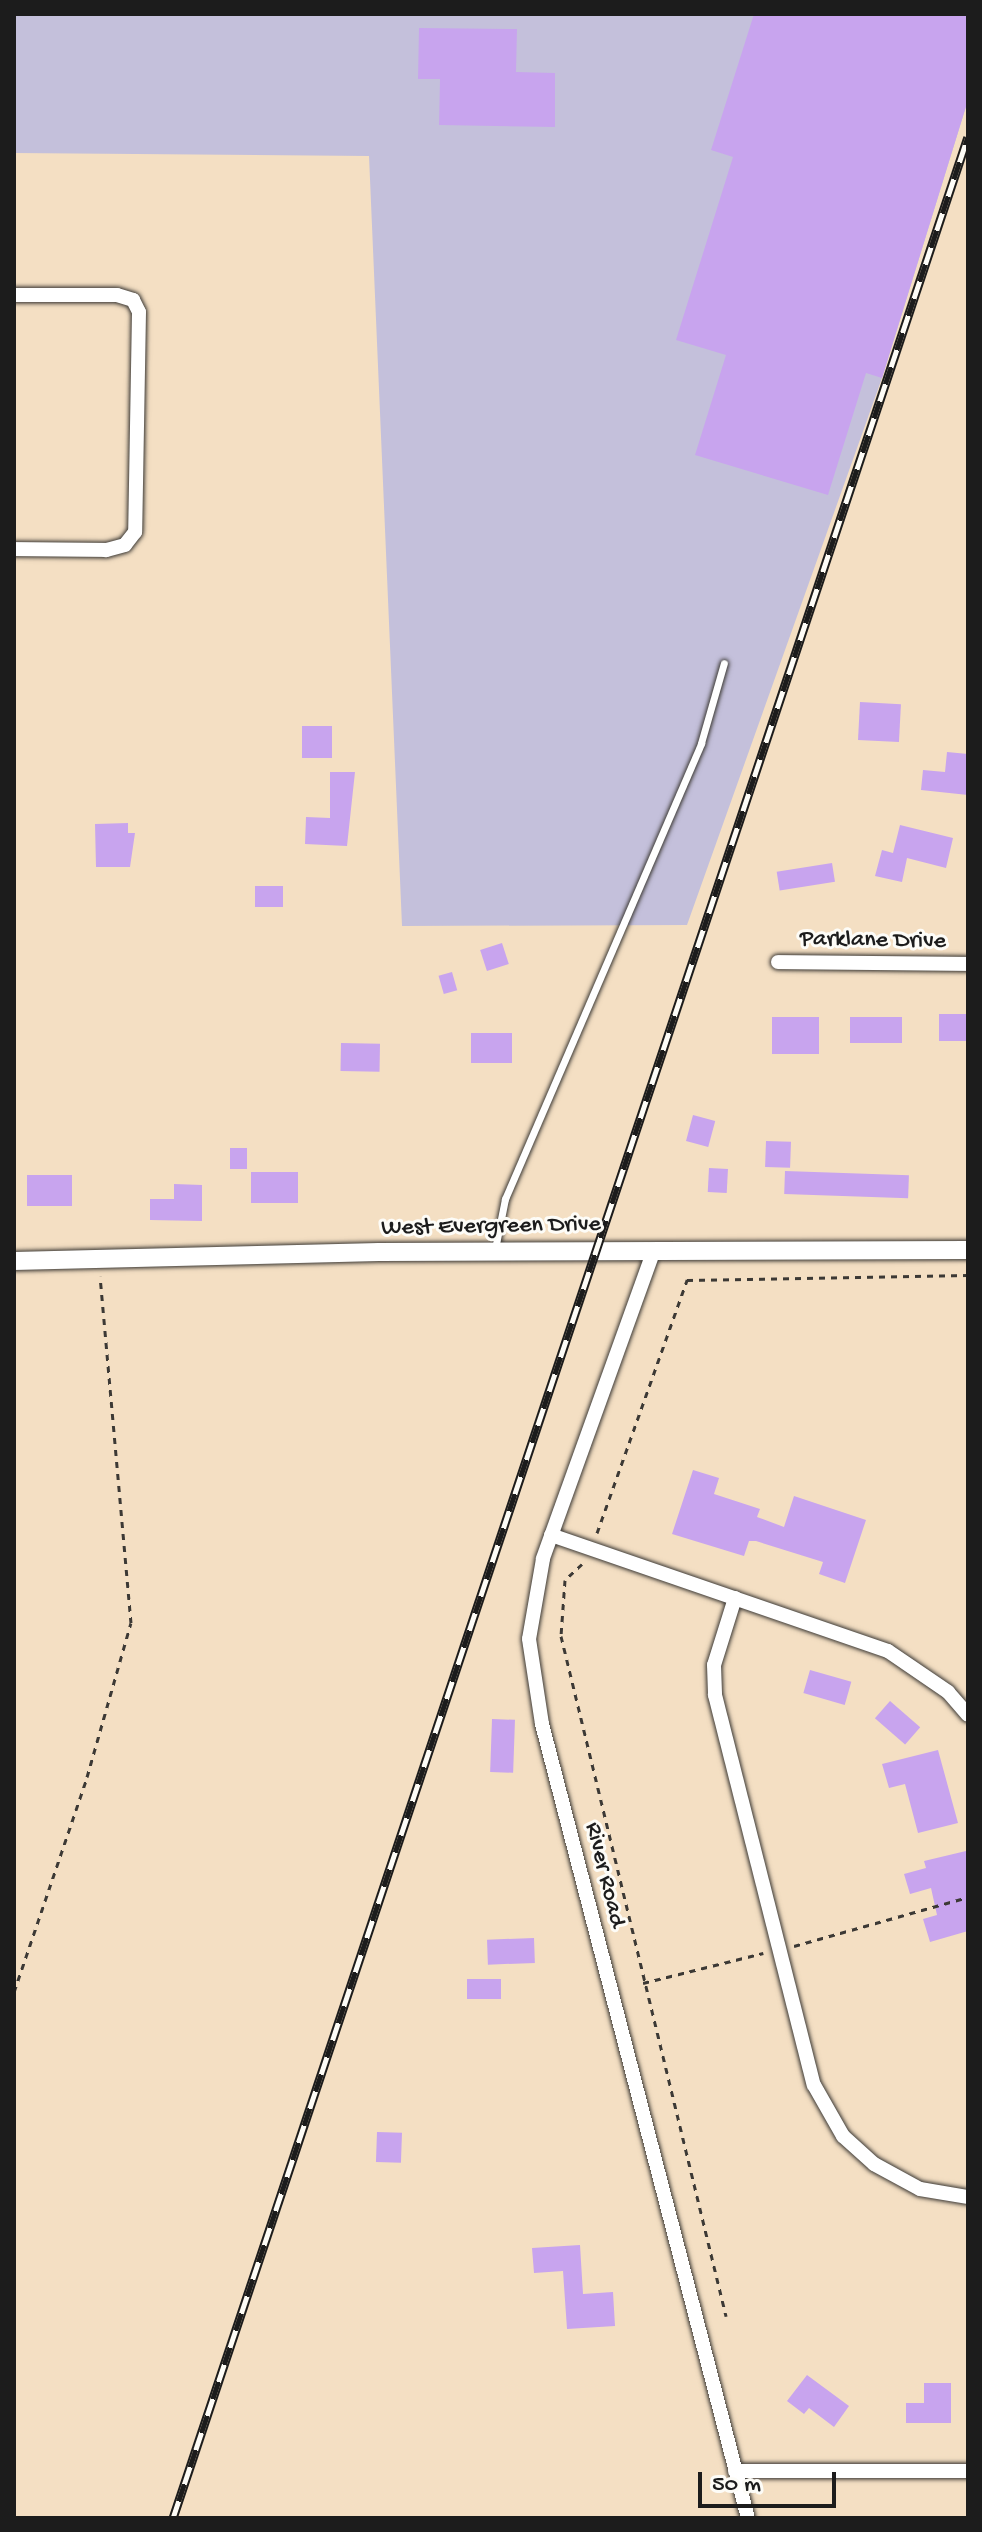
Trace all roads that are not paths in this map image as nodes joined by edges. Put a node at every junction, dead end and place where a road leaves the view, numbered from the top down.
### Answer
1 (14, 295) edge
2 (14, 549) edge
3 (724, 663) dead end
4 (778, 962) dead end
5 (968, 964) edge
6 (654, 1250) junction
7 (968, 1250) edge
8 (495, 1251) junction
9 (14, 1261) edge
10 (551, 1535) junction
11 (735, 1598) junction
12 (968, 1715) edge
13 (968, 2197) edge
14 (735, 2471) junction
15 (968, 2471) edge
16 (748, 2518) edge

1 - 2 street
3 - 8 lane
4 - 5 street, Parklane Drive
6 - 7 street, West Evergreen Drive
6 - 8 street, West Evergreen Drive
6 - 10 street, River Road
8 - 9 street, West Evergreen Drive
10 - 11 street
10 - 14 street, River Road
11 - 12 street
11 - 13 street
14 - 15 street
14 - 16 street, River Road

